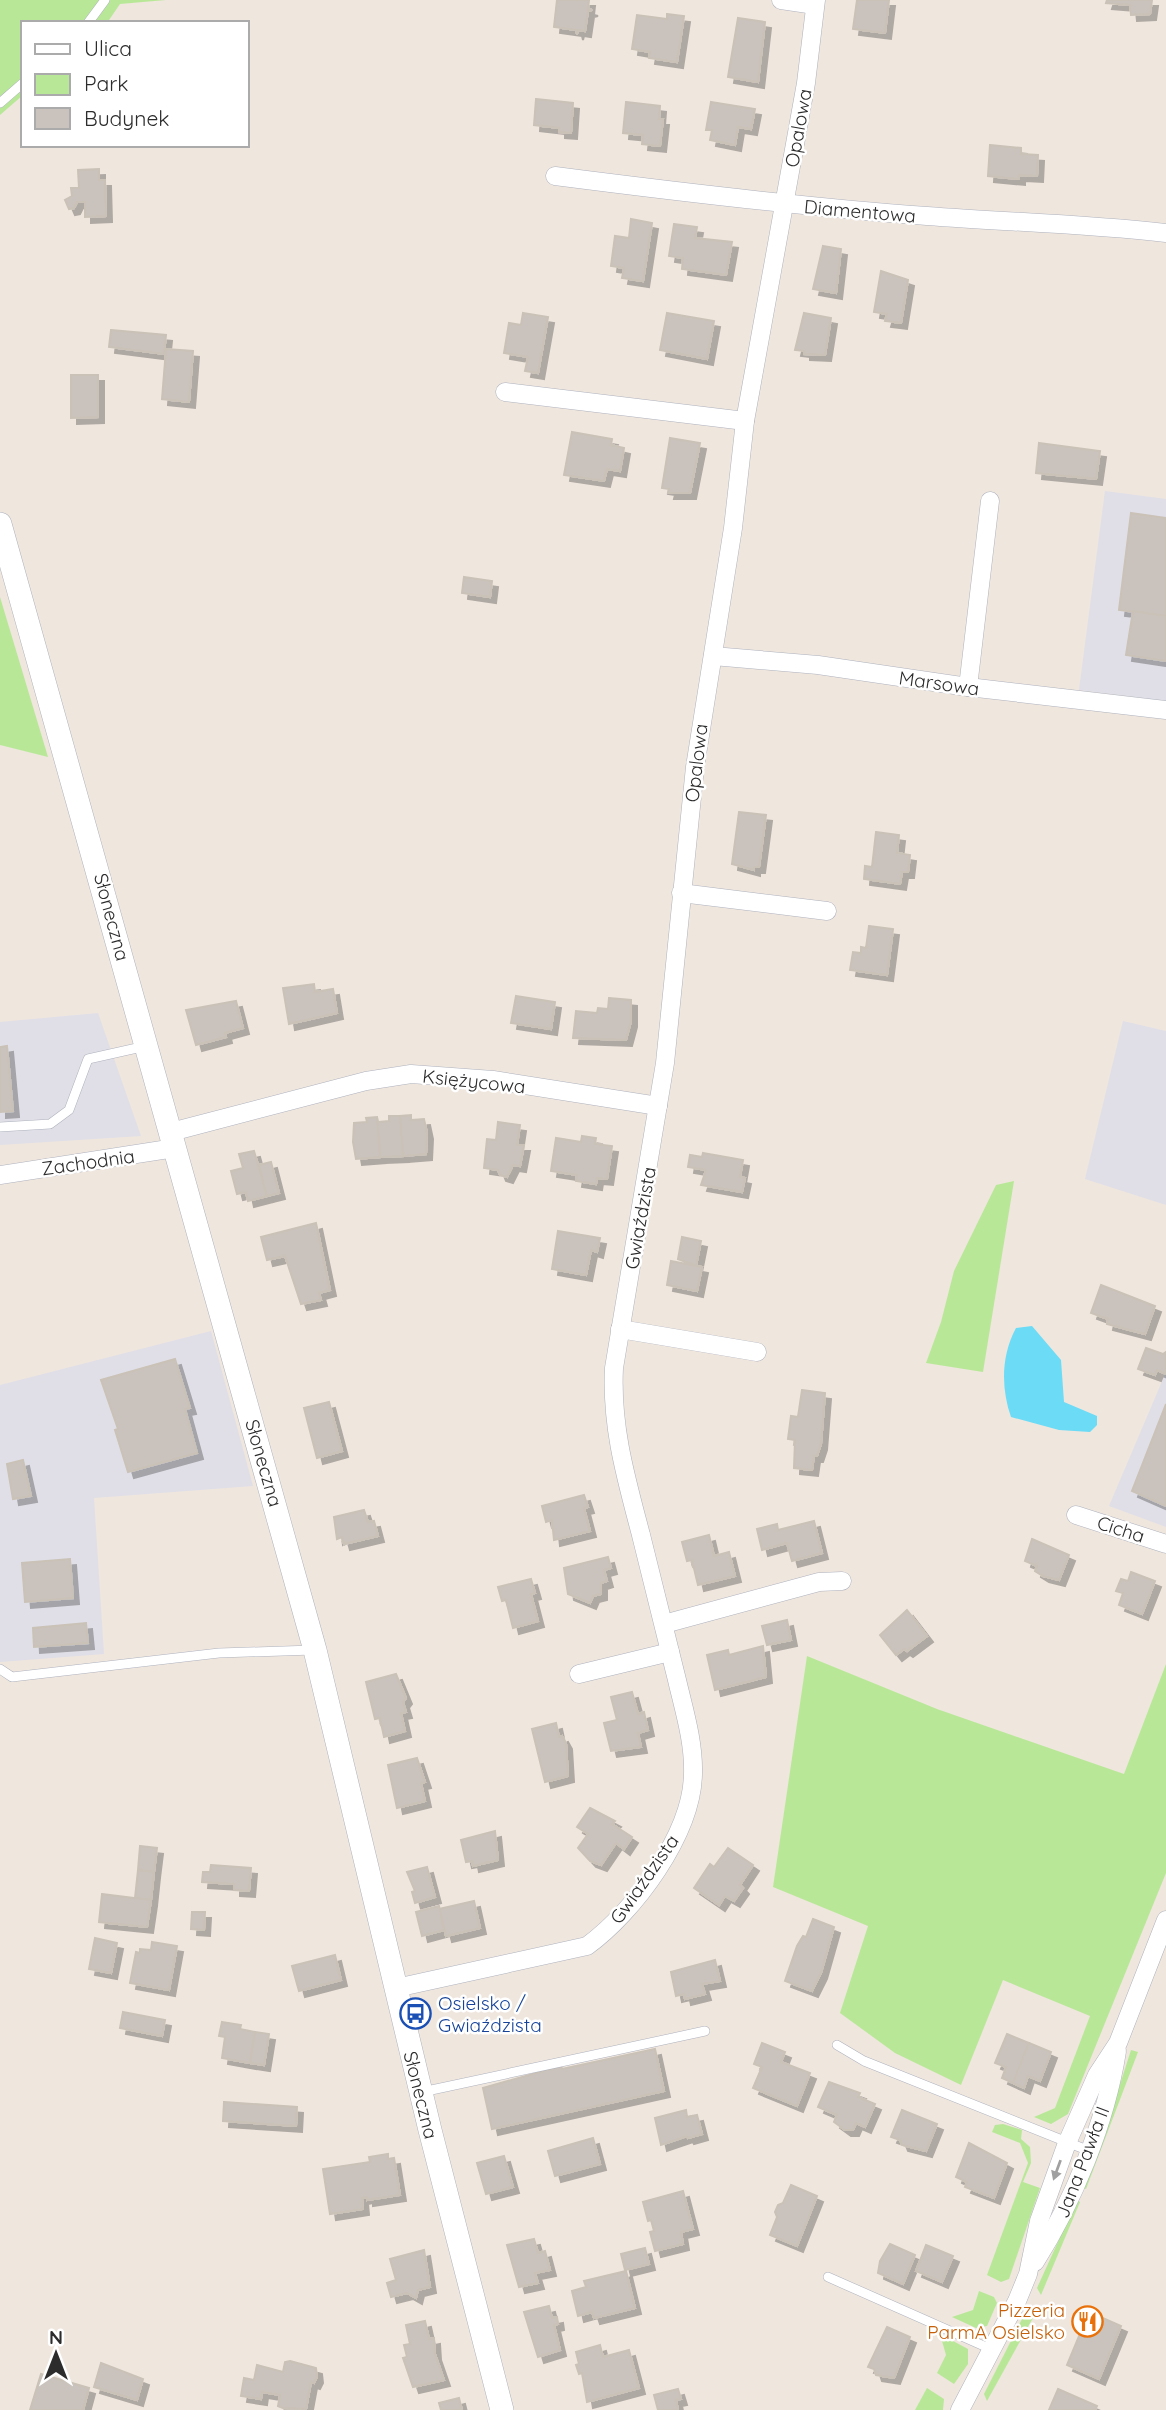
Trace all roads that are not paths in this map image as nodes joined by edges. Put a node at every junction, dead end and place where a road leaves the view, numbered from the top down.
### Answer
1 (105, 0) edge
2 (781, 0) edge
3 (816, 2) edge
4 (90, 21) edge
5 (21, 85) edge
6 (0, 103) edge
7 (555, 176) dead end
8 (785, 204) junction
9 (1166, 233) edge
10 (505, 392) dead end
11 (745, 421) junction
12 (990, 501) dead end
13 (0, 523) edge
14 (713, 656) junction
15 (968, 687) junction
16 (1166, 710) edge
17 (681, 893) junction
18 (827, 911) dead end
19 (146, 1046) junction
20 (658, 1106) junction
21 (0, 1127) edge
22 (173, 1140) junction
23 (0, 1175) edge
24 (620, 1329) junction
25 (757, 1352) dead end
26 (1076, 1515) dead end
27 (1166, 1544) edge
28 (842, 1581) dead end
29 (664, 1623) junction
30 (315, 1650) junction
31 (670, 1652) junction
32 (0, 1669) edge
33 (579, 1674) dead end
34 (1166, 1920) edge
35 (396, 1988) junction
36 (705, 2031) dead end
37 (1118, 2043) junction
38 (837, 2045) dead end
39 (421, 2093) junction
40 (1067, 2143) junction
41 (1087, 2150) junction
42 (1028, 2274) junction
43 (828, 2277) dead end
44 (993, 2350) junction
45 (502, 2410) edge
46 (960, 2410) edge

1 - 4 lane
2 - 3 street
3 - 8 street, Opalowa
5 - 6 lane
7 - 8 street, Diamentowa
8 - 9 street, Diamentowa
8 - 11 street, Opalowa
10 - 11 street
11 - 14 street, Opalowa
12 - 15 street
13 - 19 street, Słoneczna
14 - 15 street, Marsowa
14 - 17 street, Opalowa
15 - 16 street, Marsowa
17 - 18 street
17 - 20 street, Opalowa
19 - 21 lane
19 - 22 street, Słoneczna
20 - 22 street, Księżycowa
20 - 24 street, Gwiaździsta
22 - 23 street, Zachodnia
22 - 30 street, Słoneczna
24 - 25 street
24 - 29 street, Gwiaździsta
26 - 27 street, Cicha
28 - 29 street
29 - 31 street, Gwiaździsta
30 - 32 lane
30 - 35 street, Słoneczna
31 - 33 street
31 - 35 street, Gwiaździsta
34 - 37 street, Jana Pawła II
35 - 39 street, Słoneczna
36 - 39 lane
37 - 40 street, Jana Pawła II
37 - 41 street, Jana Pawła II
38 - 40 lane
39 - 45 street, Słoneczna
40 - 41 lane
40 -> 42 street, Jana Pawła II
41 - 42 street, Jana Pawła II
42 - 44 street, Jana Pawła II
43 - 44 lane
44 - 46 street, Jana Pawła II

